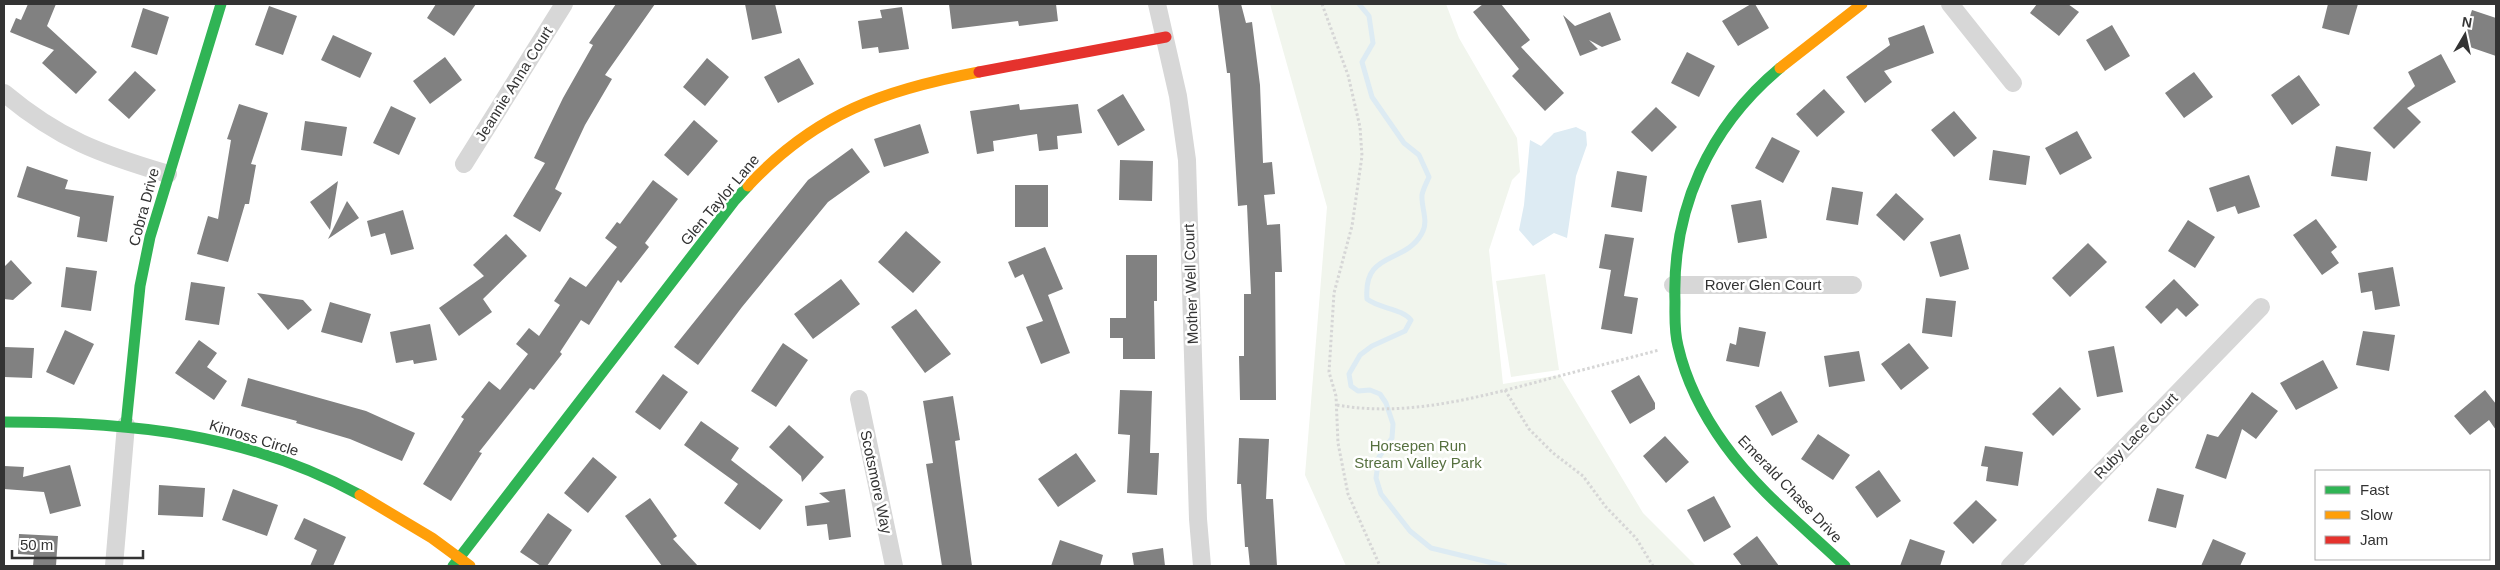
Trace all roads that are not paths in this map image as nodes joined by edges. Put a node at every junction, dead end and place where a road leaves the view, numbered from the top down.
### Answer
1 (221, 4) edge
2 (564, 4) edge
3 (1158, 4) edge
4 (1862, 4) edge
5 (1950, 4) edge
6 (1166, 37) junction
7 (2013, 83) dead end
8 (4, 94) edge
9 (464, 164) dead end
10 (168, 174) junction
11 (1673, 285) junction
12 (1853, 285) dead end
13 (2261, 306) dead end
14 (859, 398) dead end
15 (4, 422) edge
16 (126, 425) junction
17 (456, 562) edge
18 (114, 566) edge
19 (470, 566) edge
20 (894, 566) edge
21 (1202, 566) edge
22 (1845, 566) edge
23 (2010, 566) edge

1 - 10 street, Cobra Drive
2 - 9 street, Jeannie Anna Court
3 - 6 street, Mother Well Court
4 - 11 street, Emerald Chase Drive
5 - 7 street
6 - 17 street, Glen Taylor Lane
6 - 21 street, Mother Well Court
8 - 10 street
10 - 16 street, Cobra Drive
11 - 12 street, Rover Glen Court
11 - 22 street, Emerald Chase Drive
13 - 23 street, Ruby Lace Court
14 - 20 street, Scotsmore Way
15 - 16 street, Kinross Circle
16 - 17 street, Kinross Circle
16 - 18 street
17 - 19 street, Kinross Circle

